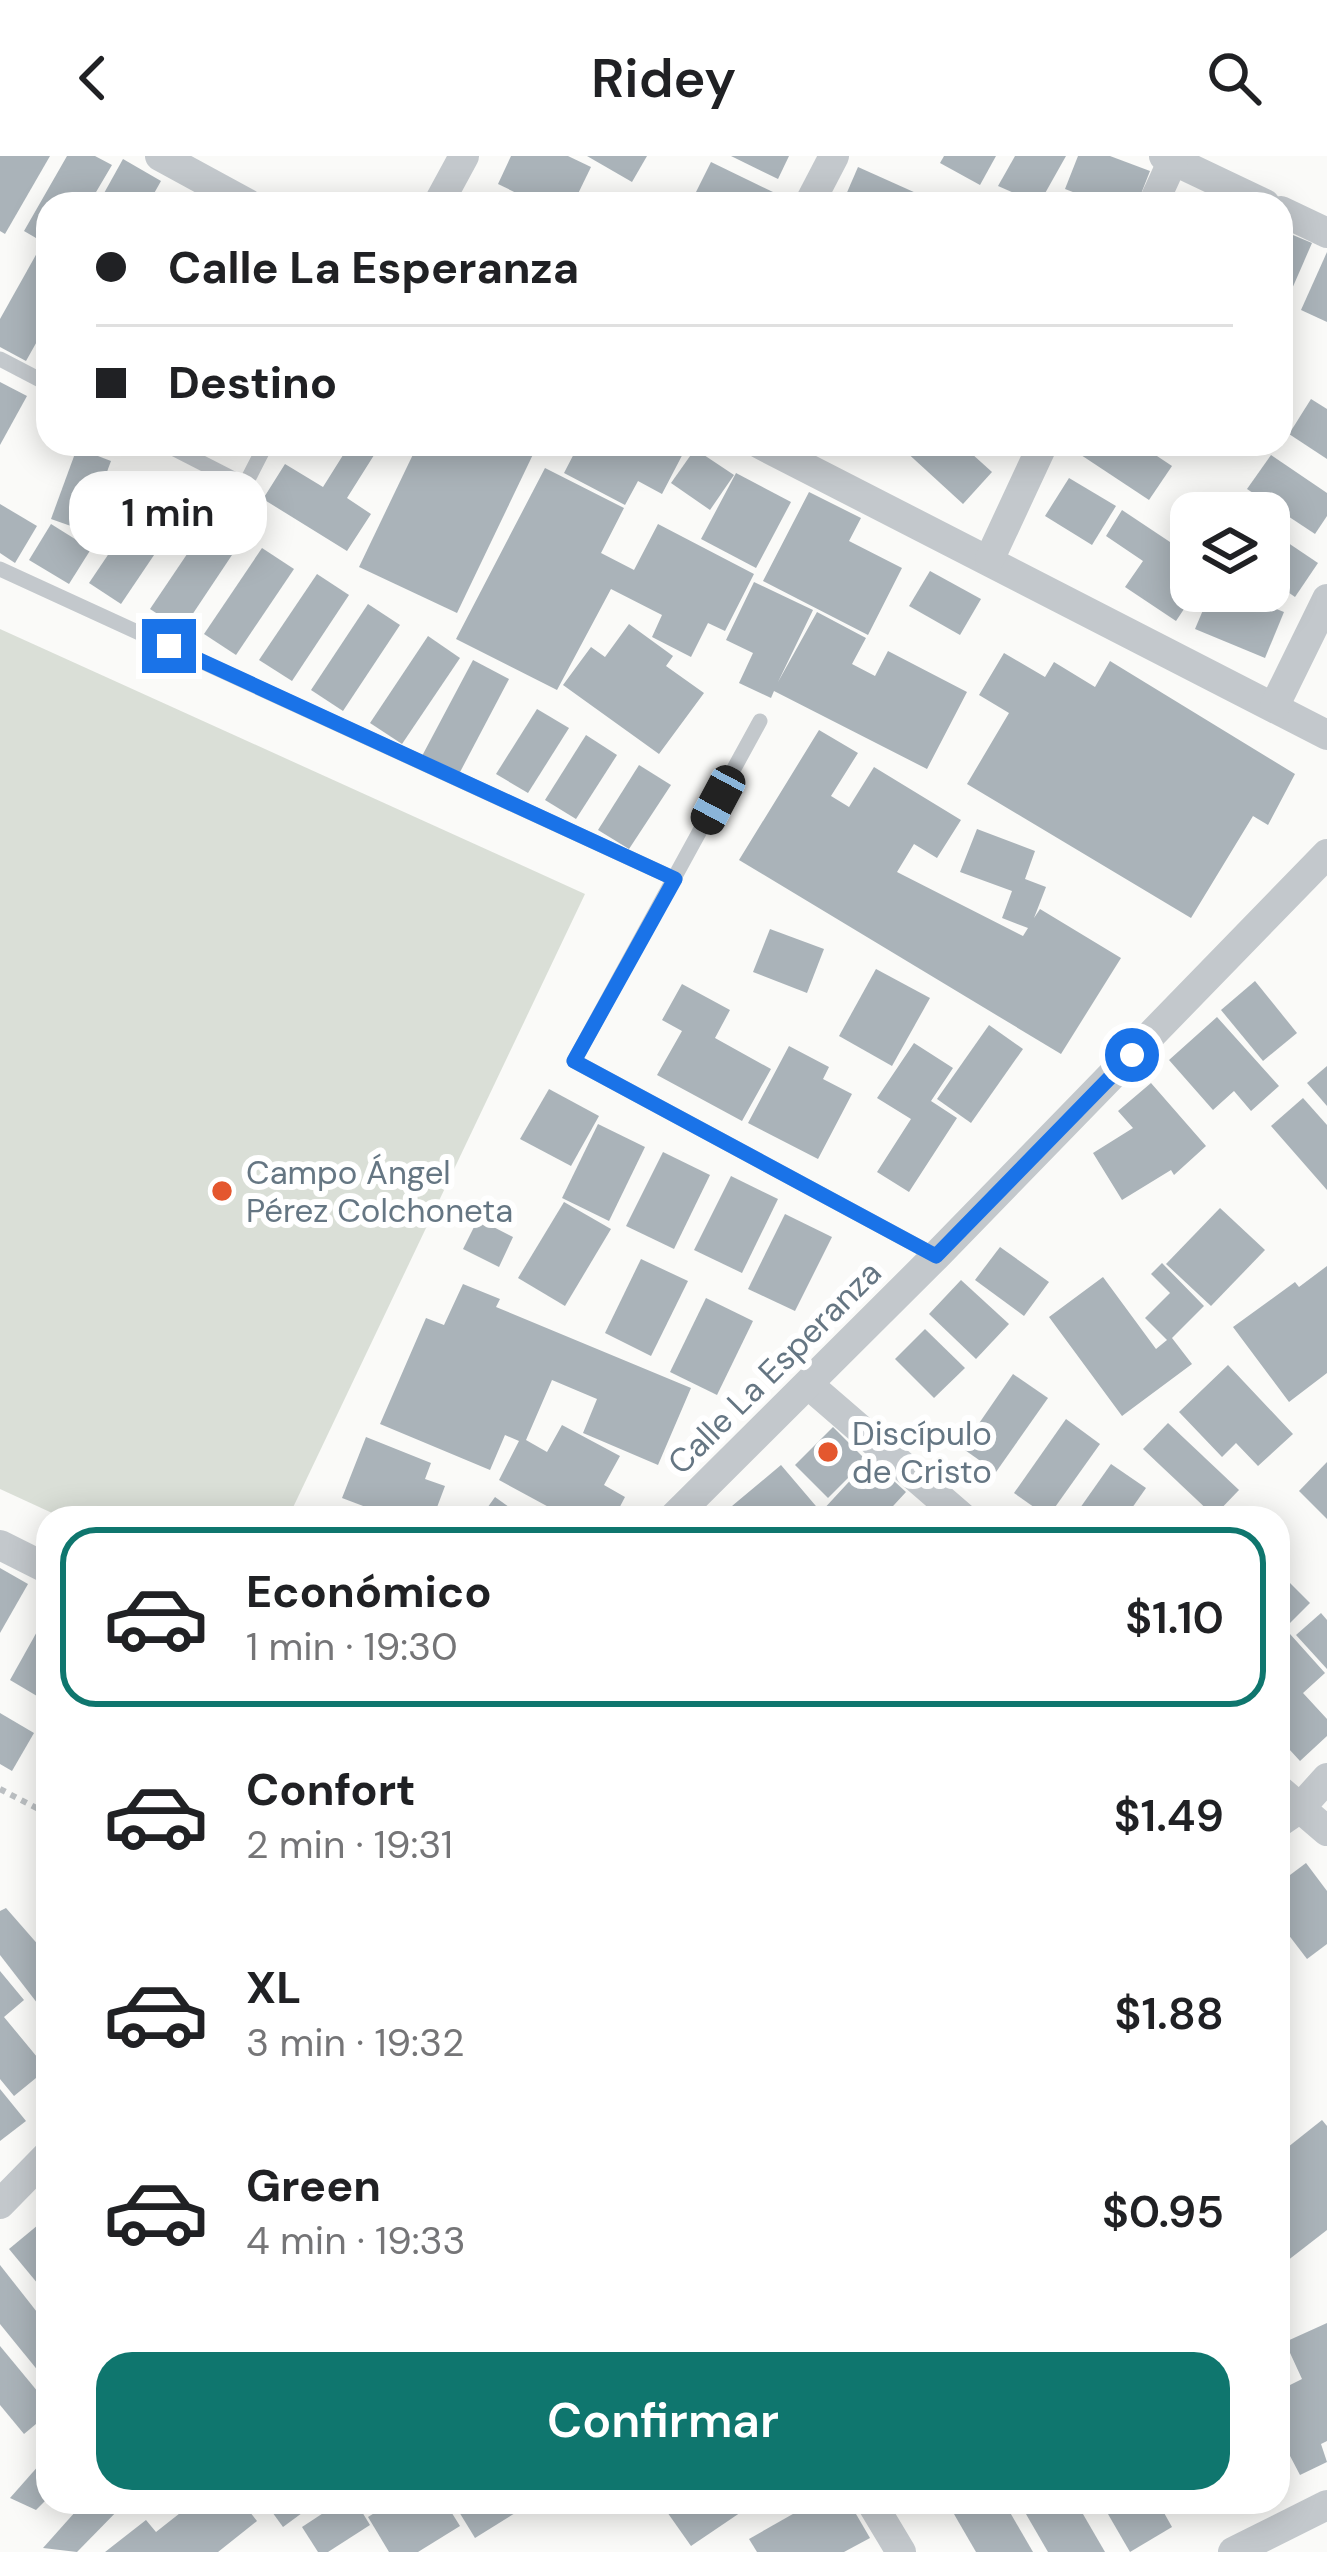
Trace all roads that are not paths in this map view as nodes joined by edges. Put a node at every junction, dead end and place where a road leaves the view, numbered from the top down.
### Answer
1 (160, 156) edge
2 (464, 156) edge
3 (834, 156) edge
4 (1168, 158) edge
5 (226, 192) edge
6 (445, 192) edge
7 (815, 192) edge
8 (1157, 192) edge
9 (1240, 192) edge
10 (1293, 217) edge
11 (1327, 233) edge
12 (0, 359) edge
13 (36, 378) edge
14 (188, 456) edge
15 (260, 456) edge
16 (784, 456) edge
17 (1037, 456) edge
18 (990, 558) junction
19 (0, 568) edge
20 (1327, 599) edge
21 (1275, 705) junction
22 (760, 721) dead end
23 (1327, 735) edge
24 (1327, 854) edge
25 (675, 879) junction
26 (936, 1256) junction
27 (809, 1385) junction
28 (685, 1506) edge
29 (949, 1506) edge
30 (0, 1544) edge
31 (36, 1563) edge
32 (1327, 1778) edge
33 (1290, 1804) edge
34 (1290, 1810) edge
35 (1327, 1831) edge
36 (36, 2167) edge
37 (0, 2204) edge
38 (1327, 2505) edge
39 (878, 2514) edge
40 (902, 2552) edge
41 (1233, 2552) edge

1 - 5 street
2 - 6 street
3 - 7 street
4 - 8 street
4 - 9 street
10 - 11 street
12 - 13 lane
14 - 15 lane
16 - 18 street
17 - 18 street
18 - 21 street
19 - 25 lane
20 - 21 street
21 - 23 street
22 - 25 lane
24 - 26 street, Calle La Esperanza
25 - 26 lane
26 - 27 street, Calle La Esperanza
27 - 28 street, Calle La Esperanza
27 - 29 street
30 - 31 street
32 - 33 street
34 - 35 street
36 - 37 street
38 - 41 street
39 - 40 street

